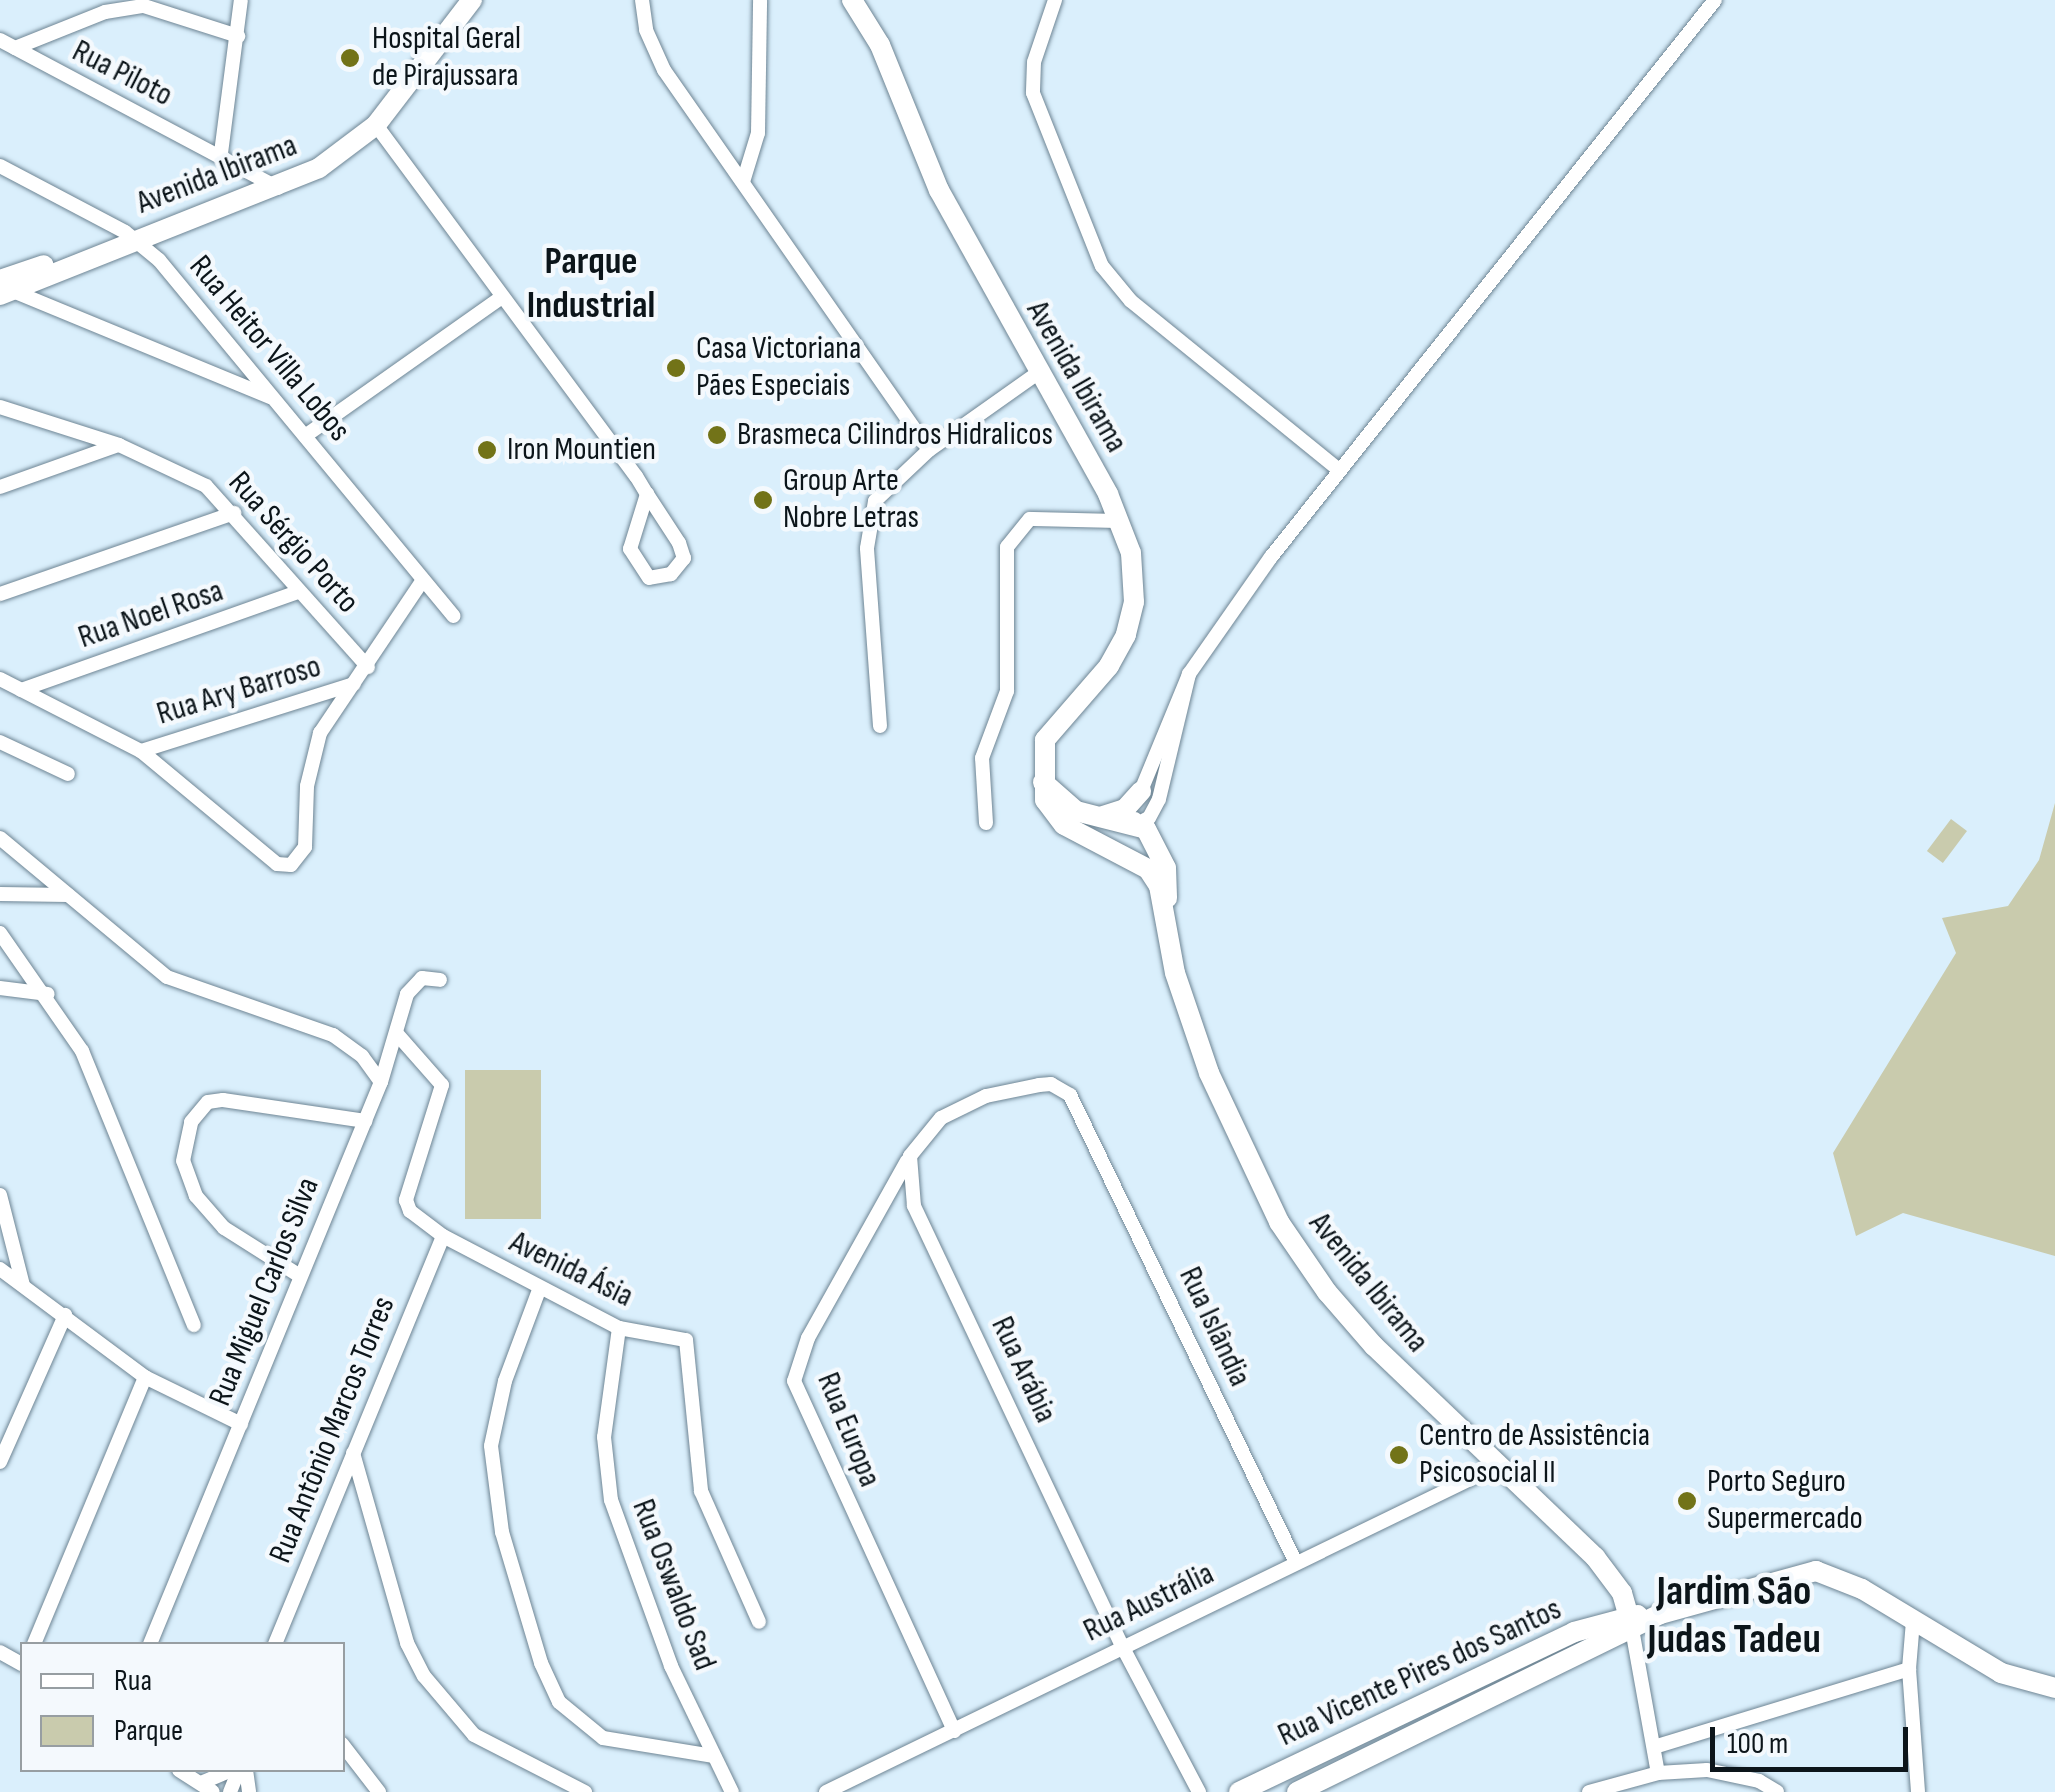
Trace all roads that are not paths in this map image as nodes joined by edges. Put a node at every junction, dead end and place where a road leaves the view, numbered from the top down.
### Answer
1 (241, 0) edge
2 (472, 0) edge
3 (642, 0) edge
4 (760, 0) edge
5 (1055, 0) edge
6 (1715, 0) edge
7 (861, 4) edge
8 (238, 36) junction
9 (0, 40) edge
10 (15, 48) junction
11 (376, 125) junction
12 (221, 153) junction
13 (0, 166) edge
14 (743, 182) junction
15 (279, 188) junction
16 (136, 239) junction
17 (4, 288) edge
18 (502, 297) junction
19 (1038, 372) junction
20 (274, 399) junction
21 (0, 408) edge
22 (306, 436) junction
23 (119, 445) junction
24 (929, 450) junction
25 (1340, 470) junction
26 (0, 487) edge
27 (647, 494) junction
28 (234, 513) junction
29 (1121, 521) junction
30 (422, 581) junction
31 (298, 592) junction
32 (0, 594) edge
33 (454, 616) dead end
34 (368, 667) junction
35 (1189, 674) junction
36 (0, 679) edge
37 (354, 684) junction
38 (21, 690) junction
39 (880, 726) dead end
40 (0, 742) edge
41 (141, 750) junction
42 (68, 774) dead end
43 (1042, 781) junction
44 (1141, 791) junction
45 (1103, 816) junction
46 (986, 823) dead end
47 (1137, 824) junction
48 (0, 838) edge
49 (1103, 845) junction
50 (1148, 869) junction
51 (0, 894) edge
52 (68, 895) junction
53 (1165, 907) junction
54 (0, 933) edge
55 (440, 980) dead end
56 (0, 988) edge
57 (48, 994) junction
58 (397, 1034) junction
59 (381, 1082) junction
60 (365, 1120) junction
61 (910, 1156) junction
62 (0, 1195) edge
63 (443, 1236) junction
64 (0, 1268) edge
65 (300, 1276) junction
66 (23, 1285) junction
67 (538, 1290) junction
68 (64, 1316) junction
69 (194, 1325) dead end
70 (619, 1328) junction
71 (146, 1376) junction
72 (242, 1424) junction
73 (353, 1453) junction
74 (0, 1462) edge
75 (1497, 1466) junction
76 (1296, 1564) junction
77 (759, 1622) dead end
78 (1631, 1622) junction
79 (1914, 1622) junction
80 (35, 1642) edge
81 (151, 1642) edge
82 (278, 1642) edge
83 (1122, 1646) junction
84 (1909, 1669) junction
85 (2055, 1688) edge
86 (954, 1731) junction
87 (345, 1748) edge
88 (1654, 1748) junction
89 (714, 1756) junction
90 (183, 1772) edge
91 (228, 1772) edge
92 (1658, 1773) junction
93 (207, 1788) edge
94 (378, 1792) edge
95 (585, 1792) edge
96 (732, 1792) edge
97 (826, 1792) edge
98 (1199, 1792) edge
99 (1239, 1792) edge
100 (1297, 1792) edge
101 (1589, 1792) edge
102 (1777, 1792) edge
103 (1918, 1792) edge

1 - 8 street
2 - 11 main road, Avenida Ibirama
3 - 14 street
4 - 14 street
5 - 25 street
6 - 25 street
7 - 19 main road, Avenida Ibirama
8 - 10 street
8 - 12 street
9 - 10 street, Rua Piloto
10 - 12 street, Rua Piloto
11 - 15 main road, Avenida Ibirama
11 - 18 street
12 - 15 street, Rua Piloto
13 - 16 street, Rua Heitor Villa Lobos
14 - 24 street
15 - 16 main road, Avenida Ibirama
16 - 17 main road, Avenida Ibirama
16 - 20 street, Rua Heitor Villa Lobos
17 - 20 street
18 - 22 street
18 - 27 street
19 - 24 street
19 - 29 main road, Avenida Ibirama
20 - 22 street, Rua Heitor Villa Lobos
21 - 23 street, Rua Sérgio Porto
22 - 30 street, Rua Heitor Villa Lobos
23 - 26 street
23 - 28 street, Rua Sérgio Porto
24 - 39 street
25 - 35 street
27 - 27 street
28 - 31 street, Rua Sérgio Porto
28 - 32 street
29 - 43 main road, Avenida Ibirama
29 - 46 street
30 - 33 street, Rua Heitor Villa Lobos
30 - 34 street
31 - 34 street, Rua Sérgio Porto
31 - 38 street, Rua Noel Rosa
34 - 37 street
35 - 44 street
35 - 47 street
36 - 38 street
37 - 41 street, Rua Ary Barroso
37 - 41 street
38 - 41 street
40 - 42 street
43 - 45 main road
43 - 49 main road
44 - 45 main road
44 - 47 street
45 - 47 main road
47 - 49 main road
47 - 50 main road, Avenida Ibirama
47 - 53 main road, Avenida Ibirama
48 - 52 street
49 - 50 main road
50 - 53 main road, Avenida Ibirama
51 - 52 street
52 - 59 street
53 - 75 main road, Avenida Ibirama
54 - 57 street
55 - 58 street, Rua Miguel Carlos Silva
56 - 57 street
57 - 69 street
58 - 59 street, Rua Miguel Carlos Silva
58 - 63 street, Avenida Ásia
59 - 60 street, Rua Miguel Carlos Silva
60 - 65 street, Rua Miguel Carlos Silva
60 - 65 street
61 - 76 street, Rua Islândia
61 - 83 street, Rua Arábia
61 - 86 street, Rua Europa
62 - 66 street
63 - 67 street, Avenida Ásia
63 - 73 street, Rua Antônio Marcos Torres
64 - 66 street
65 - 72 street, Rua Miguel Carlos Silva
66 - 68 street
67 - 70 street, Avenida Ásia
67 - 89 street
68 - 71 street
68 - 74 street
70 - 77 street, Avenida Ásia
70 - 89 street, Rua Oswaldo Sad
71 - 72 street
71 - 80 street
72 - 81 street, Rua Miguel Carlos Silva
73 - 82 street, Rua Antônio Marcos Torres
73 - 95 street
75 - 76 street, Rua Austrália
75 - 78 main road, Avenida Ibirama
76 - 83 street, Rua Austrália
78 - 79 main road
78 - 88 street
78 - 99 main road, Rua Vicente Pires dos Santos
78 - 100 main road
79 - 84 street
79 - 85 main road
83 - 86 street, Rua Austrália
83 - 98 street, Rua Arábia
84 - 88 street
84 - 103 street
86 - 97 street, Rua Austrália
87 - 94 street
88 - 92 street
89 - 96 street, Rua Oswaldo Sad
90 - 93 street
91 - 93 street
92 - 101 street
92 - 102 street

